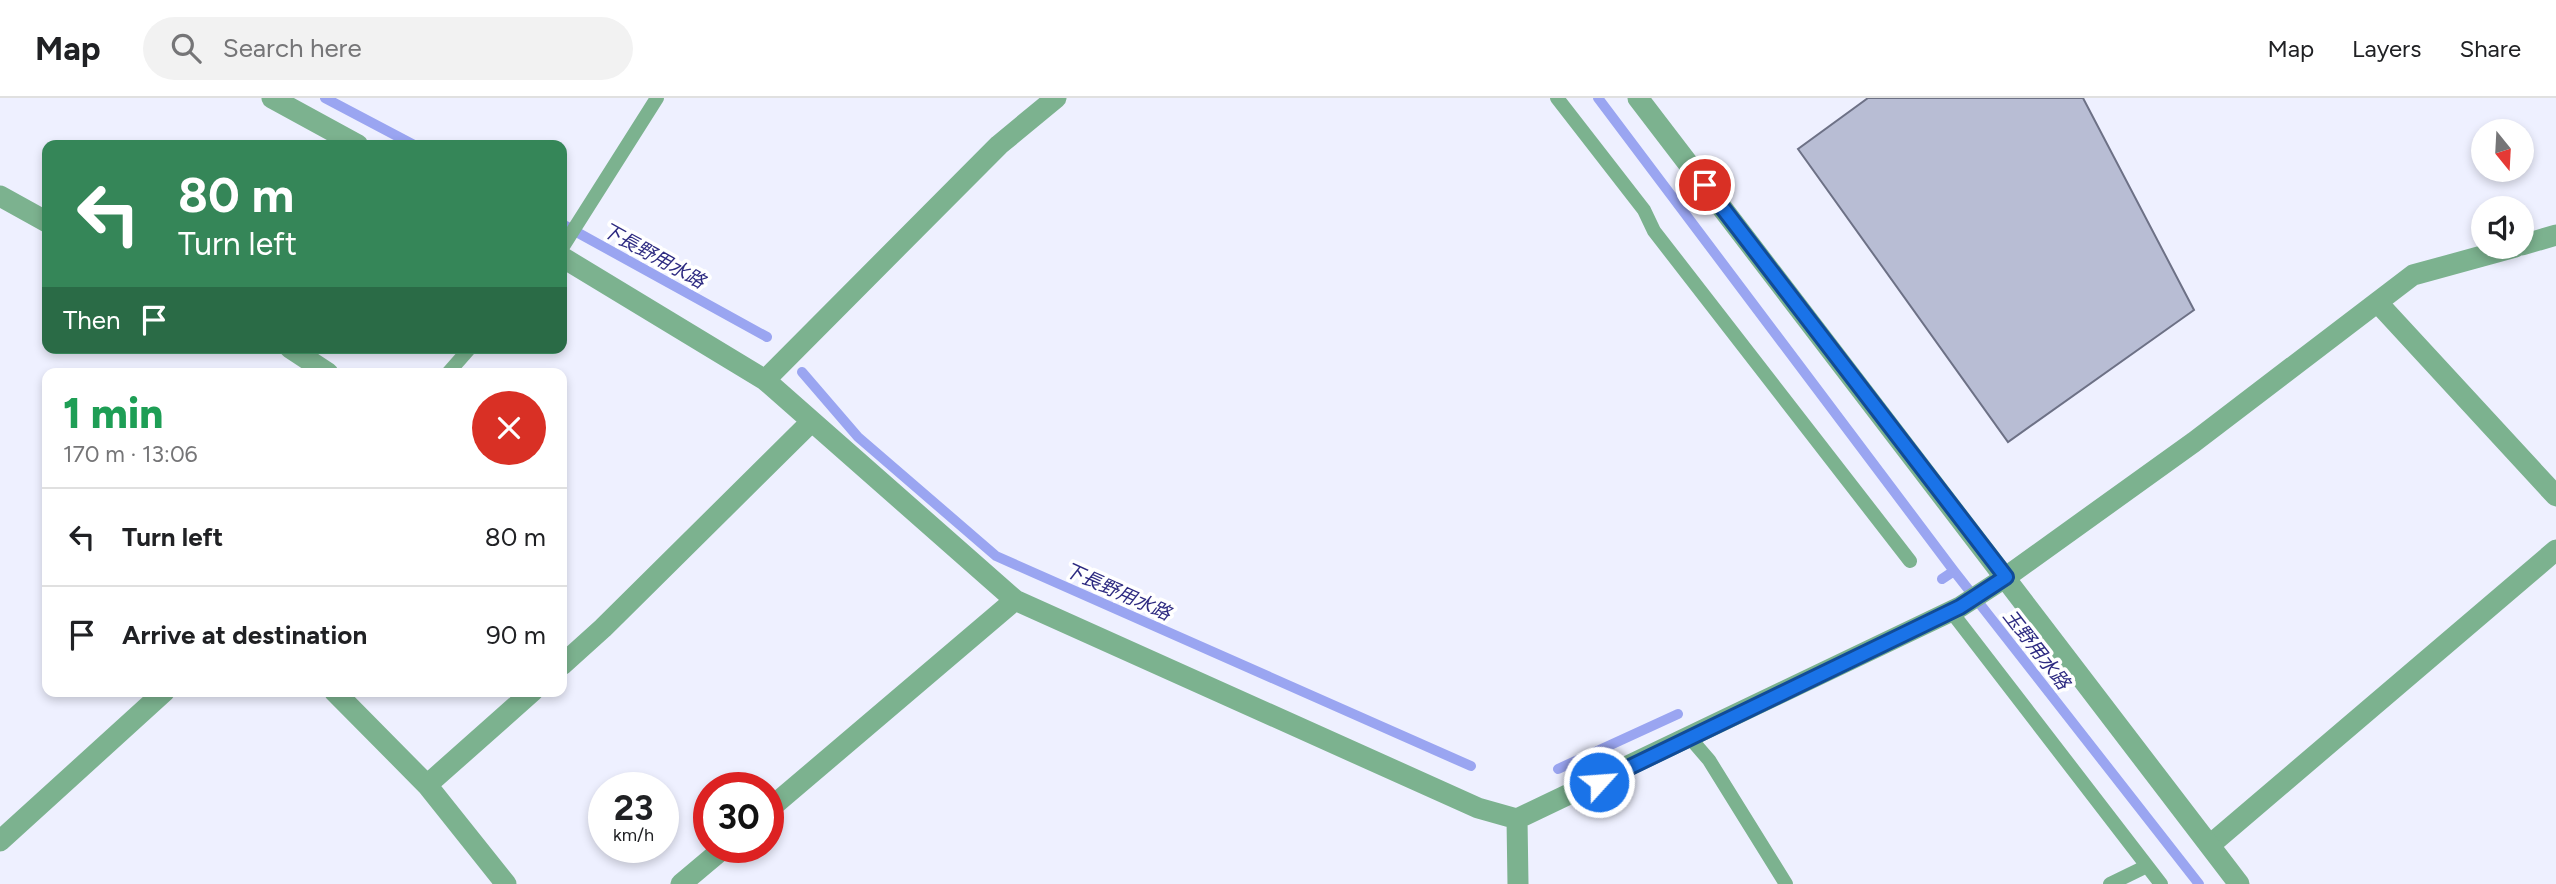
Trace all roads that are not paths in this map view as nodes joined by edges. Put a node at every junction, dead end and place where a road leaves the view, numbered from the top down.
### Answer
1 (272, 98) edge
2 (657, 98) edge
3 (1056, 98) edge
4 (1558, 98) edge
5 (1638, 98) edge
6 (349, 140) edge
7 (0, 196) edge
8 (42, 219) edge
9 (2556, 235) edge
10 (2534, 241) edge
11 (567, 243) edge
12 (567, 250) edge
13 (2471, 259) edge
14 (2378, 303) junction
15 (299, 354) edge
16 (465, 354) edge
17 (320, 368) edge
18 (452, 368) edge
19 (765, 380) junction
20 (811, 422) junction
21 (2556, 496) edge
22 (2556, 550) edge
23 (1910, 561) dead end
24 (1997, 583) junction
25 (1014, 600) junction
26 (1955, 608) junction
27 (567, 660) edge
28 (158, 697) edge
29 (340, 697) edge
30 (526, 697) edge
31 (1690, 738) junction
32 (427, 785) junction
33 (784, 796) edge
34 (1517, 819) junction
35 (0, 841) edge
36 (2210, 845) junction
37 (706, 863) edge
38 (2147, 866) junction
39 (506, 884) edge
40 (681, 884) edge
41 (1518, 884) edge
42 (1786, 884) edge
43 (2110, 884) edge
44 (2161, 884) edge
45 (2239, 884) edge

1 - 6 street
2 - 11 lane
3 - 19 street
4 - 23 lane
5 - 24 street
7 - 8 street
9 - 10 street
12 - 19 street
13 - 14 street
14 - 21 street
14 - 24 street
15 - 17 street
16 - 18 lane
19 - 20 street
20 - 25 street
20 - 27 street
22 - 36 street
24 - 26 street
24 - 36 street
25 - 33 street
25 - 34 street
26 - 31 street
26 - 38 lane
28 - 35 street
29 - 32 street
30 - 32 street
31 - 34 street
31 - 42 lane
32 - 39 street
34 - 41 street
36 - 45 street
37 - 40 street
38 - 43 lane
38 - 44 lane

